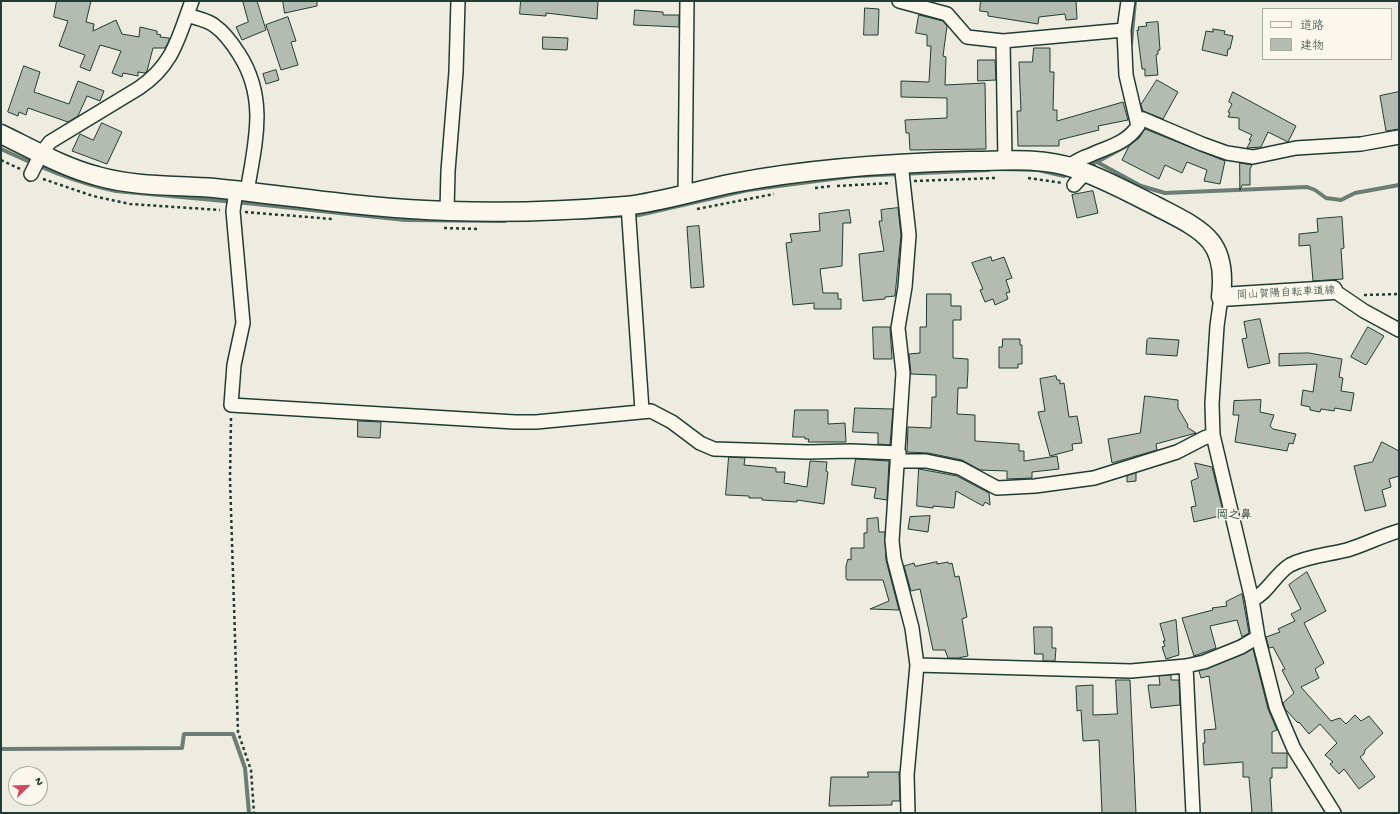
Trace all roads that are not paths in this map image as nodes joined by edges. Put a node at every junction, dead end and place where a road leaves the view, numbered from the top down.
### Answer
1 (192, 1) edge
2 (458, 1) edge
3 (687, 1) edge
4 (899, 1) edge
5 (1128, 1) edge
6 (187, 15) junction
7 (1124, 30) junction
8 (1003, 41) junction
9 (1140, 118) junction
10 (1, 134) edge
11 (1399, 137) edge
12 (1005, 160) junction
13 (36, 164) junction
14 (901, 170) junction
15 (1077, 173) junction
16 (685, 195) junction
17 (238, 197) junction
18 (447, 211) junction
19 (629, 212) junction
20 (1333, 290) joint
21 (1221, 297) junction
22 (1399, 330) edge
23 (642, 410) junction
24 (1213, 435) junction
25 (899, 457) junction
26 (1399, 531) edge
27 (1252, 600) junction
28 (1258, 637) junction
29 (917, 665) junction
30 (1186, 666) junction
31 (908, 813) edge
32 (1193, 813) edge
33 (1334, 813) edge

1 - 6 street
2 - 18 street
3 - 16 street
4 - 8 street
5 - 7 street
6 - 13 street
6 - 17 street
7 - 8 street
7 - 9 street
8 - 12 street
9 - 11 street
9 - 15 street
10 - 13 street
12 - 14 street
12 - 15 street
13 - 17 street
14 - 16 street
14 - 25 street
15 - 21 street
16 - 19 street
17 - 18 street
17 - 23 street
18 - 19 street
19 - 23 street
20 - 21 street, 岡山賀陽自転車道線
20 - 22 street
21 - 24 street
23 - 25 street
24 - 25 street
24 - 27 street
25 - 29 street
26 - 27 street
27 - 28 street
28 - 30 street
28 - 33 street
29 - 30 street
29 - 31 street
30 - 32 street

